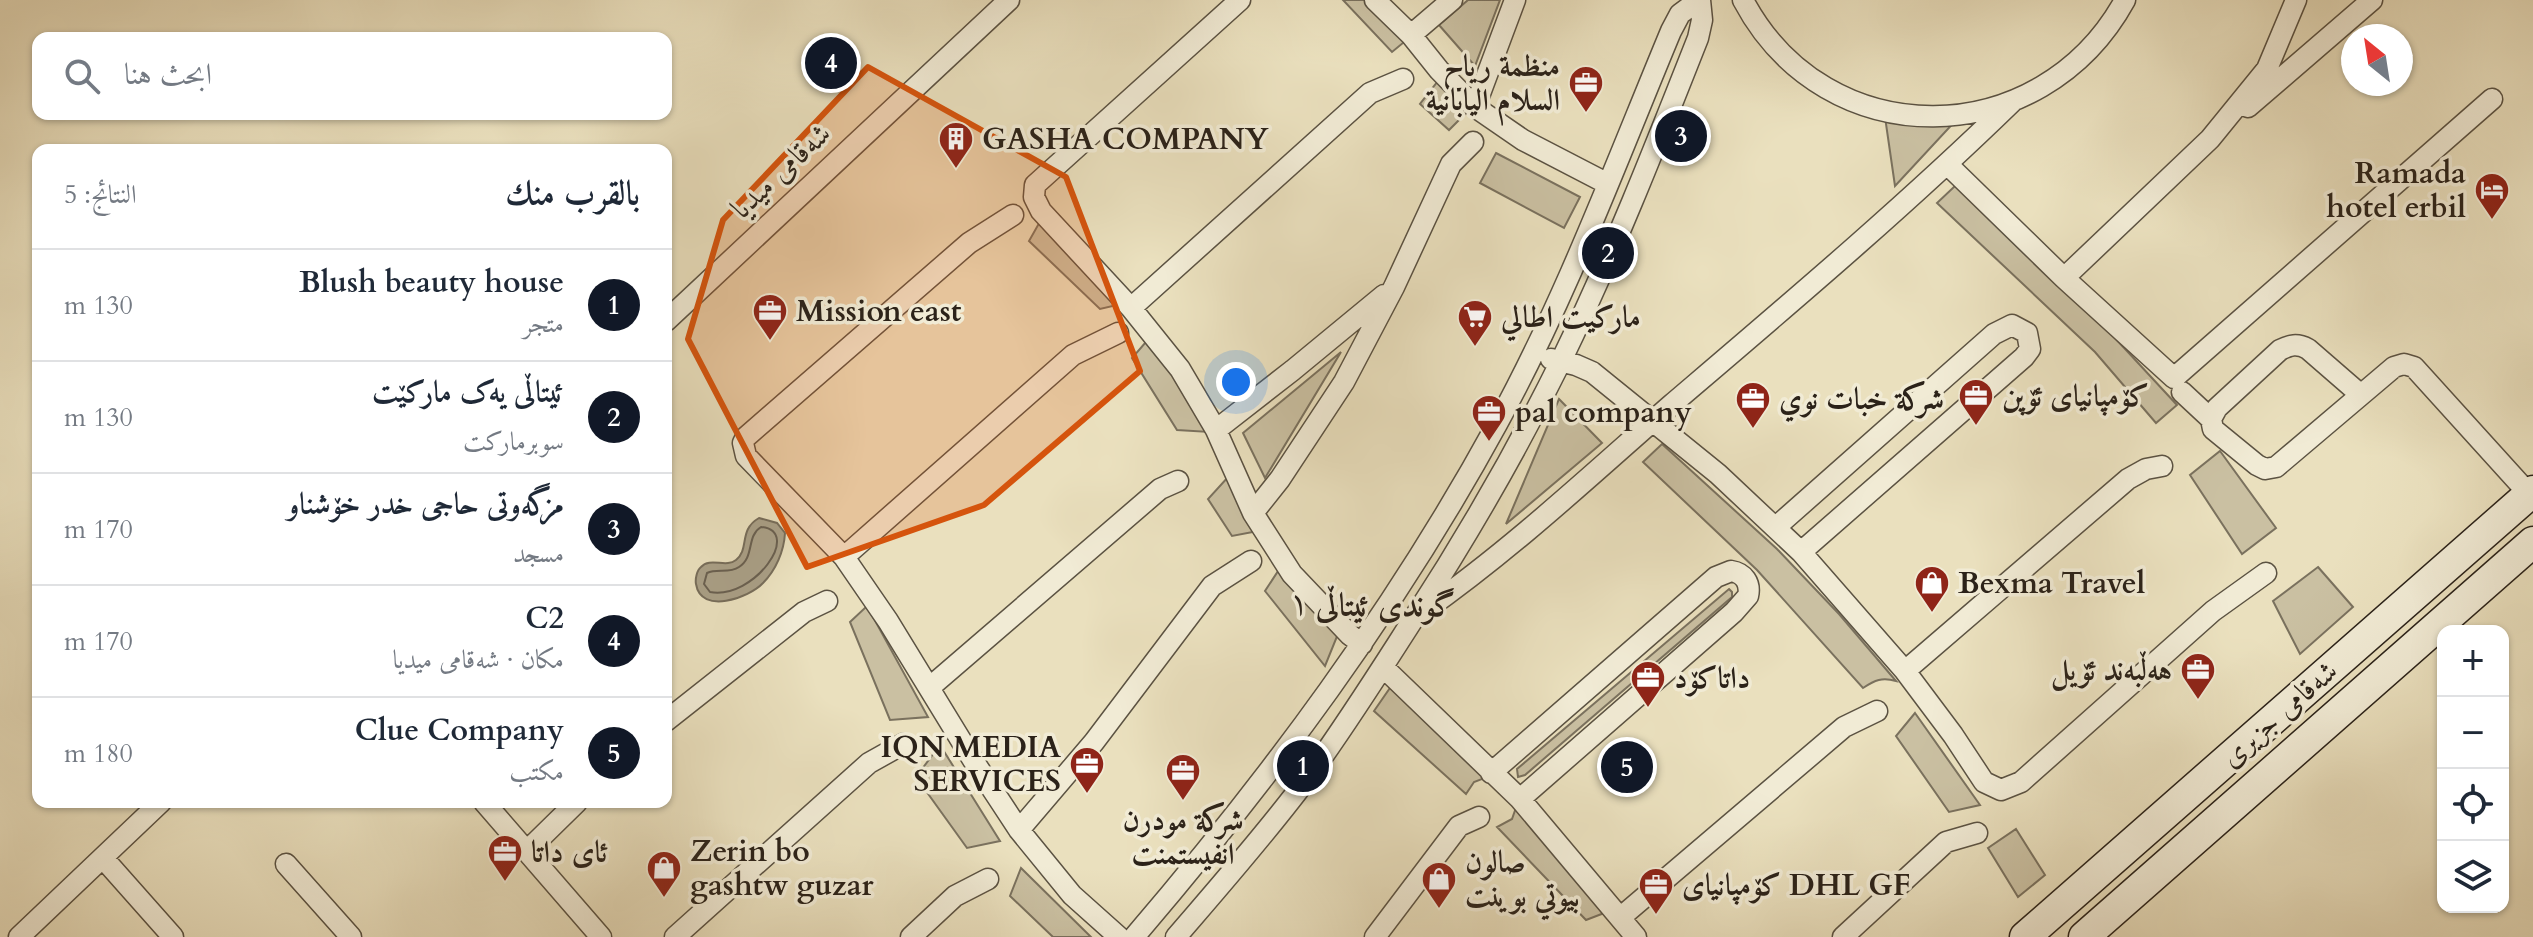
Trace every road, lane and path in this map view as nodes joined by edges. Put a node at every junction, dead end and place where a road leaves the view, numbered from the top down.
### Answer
1 (1009, 0) edge
2 (1240, 0) edge
3 (1375, 0) edge
4 (1452, 0) edge
5 (1515, 0) edge
6 (1700, 0) edge
7 (1743, 0) edge
8 (2125, 0) edge
9 (2296, 0) edge
10 (2372, 0) edge
11 (1411, 35) junction
12 (1403, 79) dead end
13 (2492, 99) dead end
14 (2012, 102) junction
15 (1475, 107) junction
16 (2210, 139) junction
17 (1473, 142) dead end
18 (1948, 165) junction
19 (1608, 184) junction
20 (1013, 215) dead end
21 (2064, 278) junction
22 (1394, 287) junction
23 (1131, 308) junction
24 (672, 315) edge
25 (1118, 333) dead end
26 (1531, 354) junction
27 (1560, 362) junction
28 (2182, 392) dead end
29 (2361, 395) junction
30 (2211, 419) junction
31 (1653, 421) junction
32 (1216, 430) junction
33 (2162, 466) dead end
34 (1178, 481) dead end
35 (2531, 492) edge
36 (1253, 513) junction
37 (1776, 527) junction
38 (2533, 542) edge
39 (1801, 552) junction
40 (844, 557) junction
41 (1251, 561) dead end
42 (2266, 573) dead end
43 (827, 601) dead end
44 (1414, 618) junction
45 (1362, 644) junction
46 (1383, 667) junction
47 (1905, 671) junction
48 (929, 688) junction
49 (2289, 706) junction
50 (1877, 711) dead end
51 (672, 716) edge
52 (2316, 733) junction
53 (2249, 740) junction
54 (903, 744) dead end
55 (2277, 767) junction
56 (1491, 773) junction
57 (1520, 799) junction
58 (155, 808) edge
59 (489, 808) edge
60 (571, 808) edge
61 (1479, 817) dead end
62 (1019, 830) junction
63 (1977, 833) dead end
64 (1212, 845) junction
65 (527, 851) junction
66 (103, 858) junction
67 (286, 864) dead end
68 (1238, 866) junction
69 (988, 879) dead end
70 (1621, 917) junction
71 (19, 937) edge
72 (173, 937) edge
73 (351, 937) edge
74 (601, 937) edge
75 (675, 937) edge
76 (911, 937) edge
77 (1119, 937) edge
78 (1134, 937) edge
79 (1176, 937) edge
80 (1375, 937) edge
81 (1636, 937) edge
82 (1843, 937) edge
83 (2025, 937) edge
84 (2084, 937) edge

1 - 24 street, شەقامی میدیا
2 - 23 street
3 - 11 street
4 - 11 street
5 - 15 street
6 - 19 street
6 - 27 street
7 - 14 street
8 - 14 street
9 - 16 street
10 - 16 street
11 - 15 street
12 - 23 street
13 - 21 street
14 - 18 street
15 - 19 street
16 - 21 street
17 - 22 street
18 - 21 street
18 - 31 street
19 - 26 street
20 - 40 street
22 - 32 street
22 - 36 street
23 - 32 street
25 - 40 street
26 - 27 street
26 - 45 street
27 - 31 street
27 - 44 street
28 - 30 street
29 - 30 street
29 - 30 street
29 - 35 street
31 - 37 street
31 - 44 street
32 - 36 street
33 - 47 street
34 - 48 street
35 - 49 street, شەقامی جزیری
36 - 45 street
37 - 39 street
37 - 39 street
38 - 52 street, شەقامی جزیری
39 - 47 street
40 - 48 street
41 - 62 street
42 - 47 street
43 - 51 street
44 - 46 street
45 - 64 street
46 - 56 street
46 - 68 street
48 - 62 street
49 - 52 street
49 - 53 street, شەقامی جزیری
50 - 70 street
52 - 55 street, شەقامی جزیری
53 - 55 street
53 - 83 street, شەقامی جزیری
54 - 75 street
55 - 84 street, شەقامی جزیری
56 - 57 street
56 - 57 street
57 - 70 street
58 - 66 street
59 - 65 street
60 - 65 street
61 - 80 street
62 - 77 street
63 - 82 street
64 - 68 street
64 - 78 street
65 - 74 street
66 - 71 street
66 - 72 street
67 - 73 street
68 - 79 street
69 - 76 street
70 - 81 street

